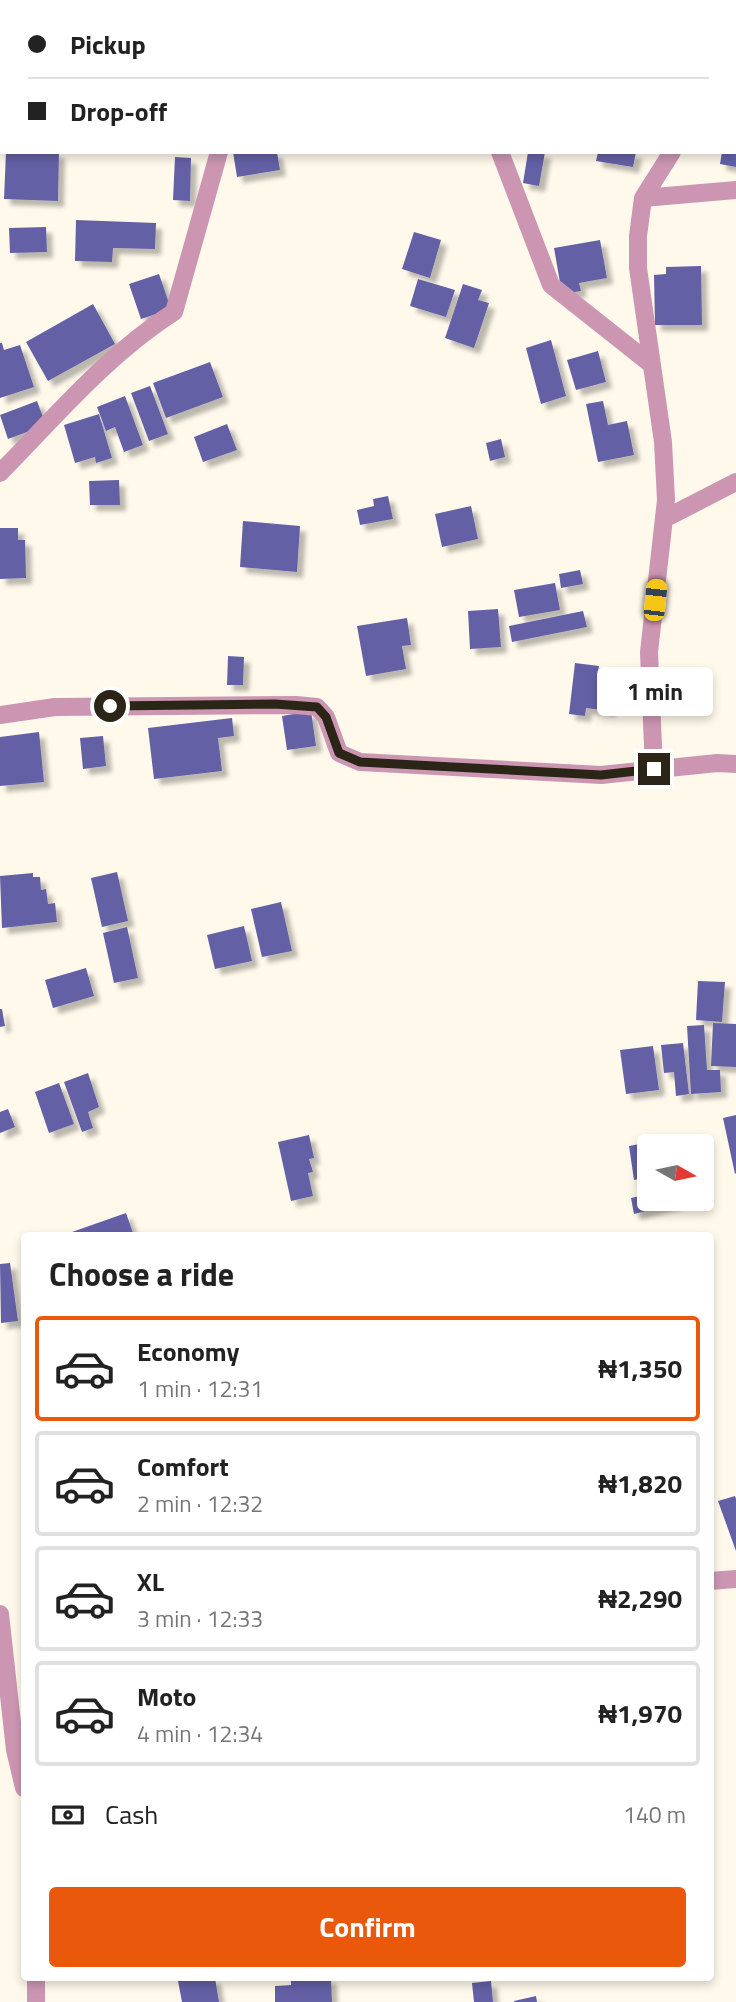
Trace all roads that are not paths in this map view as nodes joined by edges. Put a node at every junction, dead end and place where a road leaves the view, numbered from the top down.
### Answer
1 (218, 154) edge
2 (501, 154) edge
3 (672, 154) edge
4 (736, 190) edge
5 (643, 198) junction
6 (652, 365) junction
7 (0, 472) edge
8 (736, 482) edge
9 (664, 519) junction
10 (0, 715) edge
11 (736, 764) edge
12 (654, 769) junction
13 (736, 1579) edge
14 (714, 1581) edge
15 (0, 1614) edge
16 (20, 1749) edge
17 (36, 1981) edge
18 (34, 2001) edge

1 - 7 street
2 - 6 street
3 - 5 street
4 - 5 street
5 - 6 street
6 - 9 street
8 - 9 street
9 - 12 street
10 - 12 street
11 - 12 street
13 - 14 street
15 - 16 street
17 - 18 street

